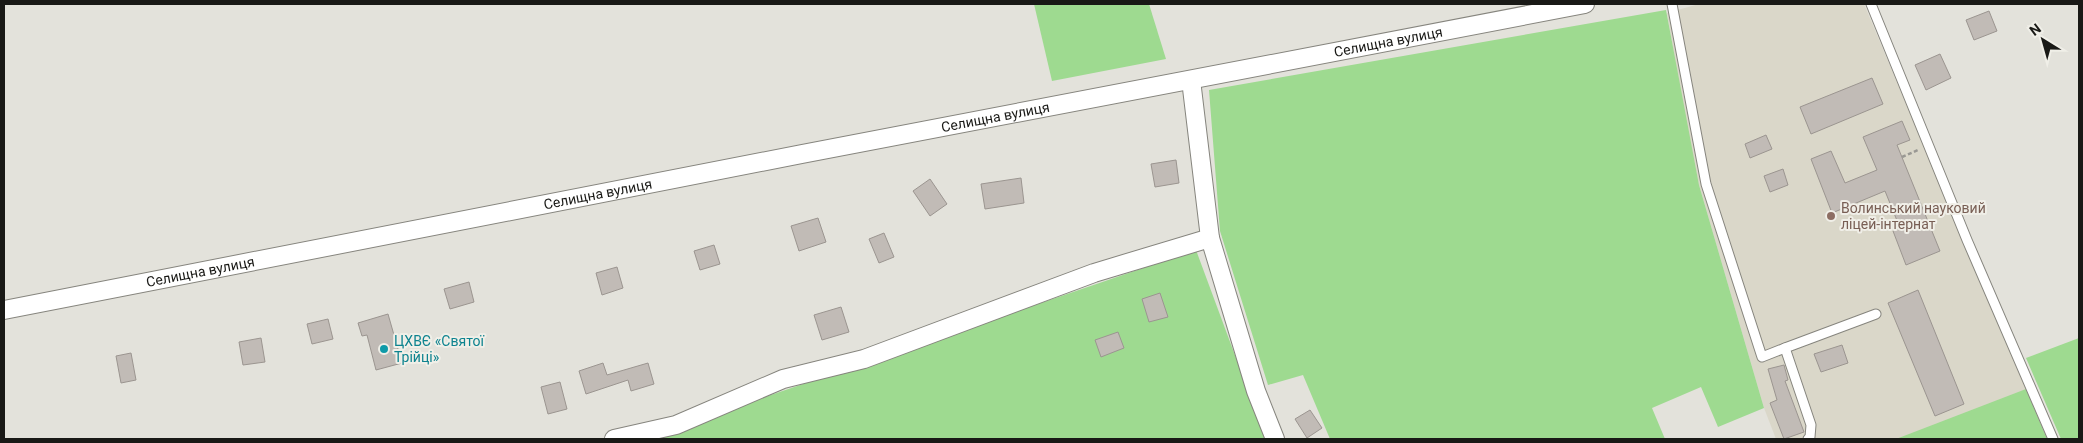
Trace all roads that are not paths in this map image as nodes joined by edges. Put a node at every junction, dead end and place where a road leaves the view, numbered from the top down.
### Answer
1 (1584, 4) edge
2 (1672, 4) edge
3 (1871, 4) edge
4 (1191, 80) junction
5 (1210, 238) junction
6 (4, 310) edge
7 (1876, 314) dead end
8 (1785, 348) junction
9 (614, 439) edge
10 (1275, 439) edge
11 (1808, 439) edge
12 (2053, 439) edge

1 - 4 street, Селищна вулиця
2 - 8 lane
3 - 12 lane
4 - 5 street
4 - 6 street, Селищна вулиця
5 - 9 street
5 - 10 street
7 - 8 lane
8 - 11 lane

